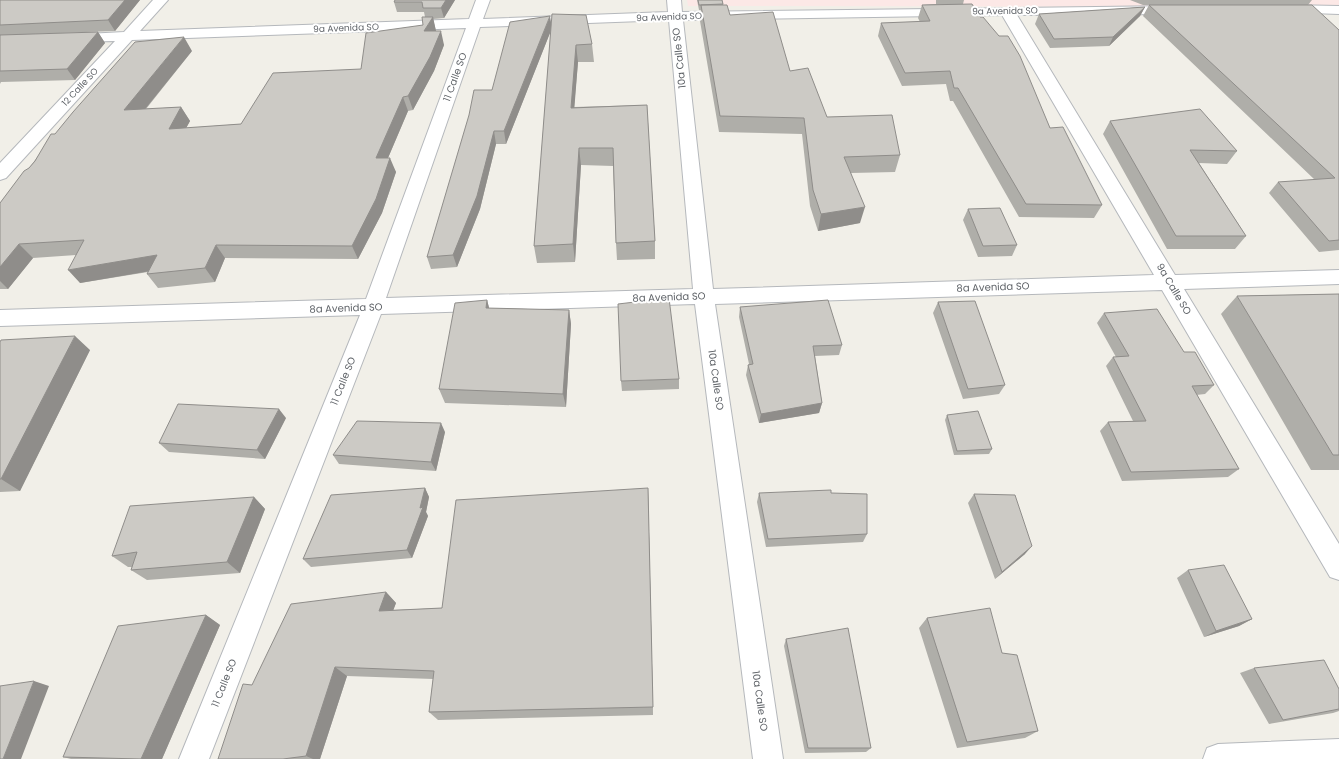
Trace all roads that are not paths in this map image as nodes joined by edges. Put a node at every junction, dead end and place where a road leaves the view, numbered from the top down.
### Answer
1 (161, 0) edge
2 (483, 0) edge
3 (674, 8) edge
4 (1307, 9) junction
5 (1189, 10) edge
6 (1276, 10) edge
7 (1339, 10) edge
8 (1007, 11) junction
9 (474, 23) junction
10 (1323, 24) edge
11 (126, 36) junction
12 (63, 39) edge
13 (0, 174) edge
14 (1339, 276) edge
15 (1170, 282) junction
16 (704, 296) junction
17 (373, 307) junction
18 (0, 318) edge
19 (1339, 568) edge
20 (1339, 754) edge
21 (194, 759) edge
22 (768, 759) edge
23 (1218, 759) edge

1 - 11 street, 12 Calle SO
2 - 9 street, 11 Calle SO
3 - 8 street, 9a Avenida SO
3 - 9 street, 9a Avenida SO
3 - 16 street, 10a Calle SO
4 - 6 street
4 - 7 street
4 - 10 street
5 - 8 street, 9a Avenida SO
8 - 15 street, 9a Calle SO
9 - 11 street, 9a Avenida SO
9 - 17 street, 11 Calle SO
11 - 12 street, 9a Avenida SO
11 - 13 street, 12 Calle SO
14 - 15 street, 8a Avenida SO
15 - 16 street, 8a Avenida SO
15 - 19 street, 9a Calle SO
16 - 17 street, 8a Avenida SO
16 - 22 street, 10a Calle SO
17 - 18 street, 8a Avenida SO
17 - 21 street, 11 Calle SO
20 - 23 street

